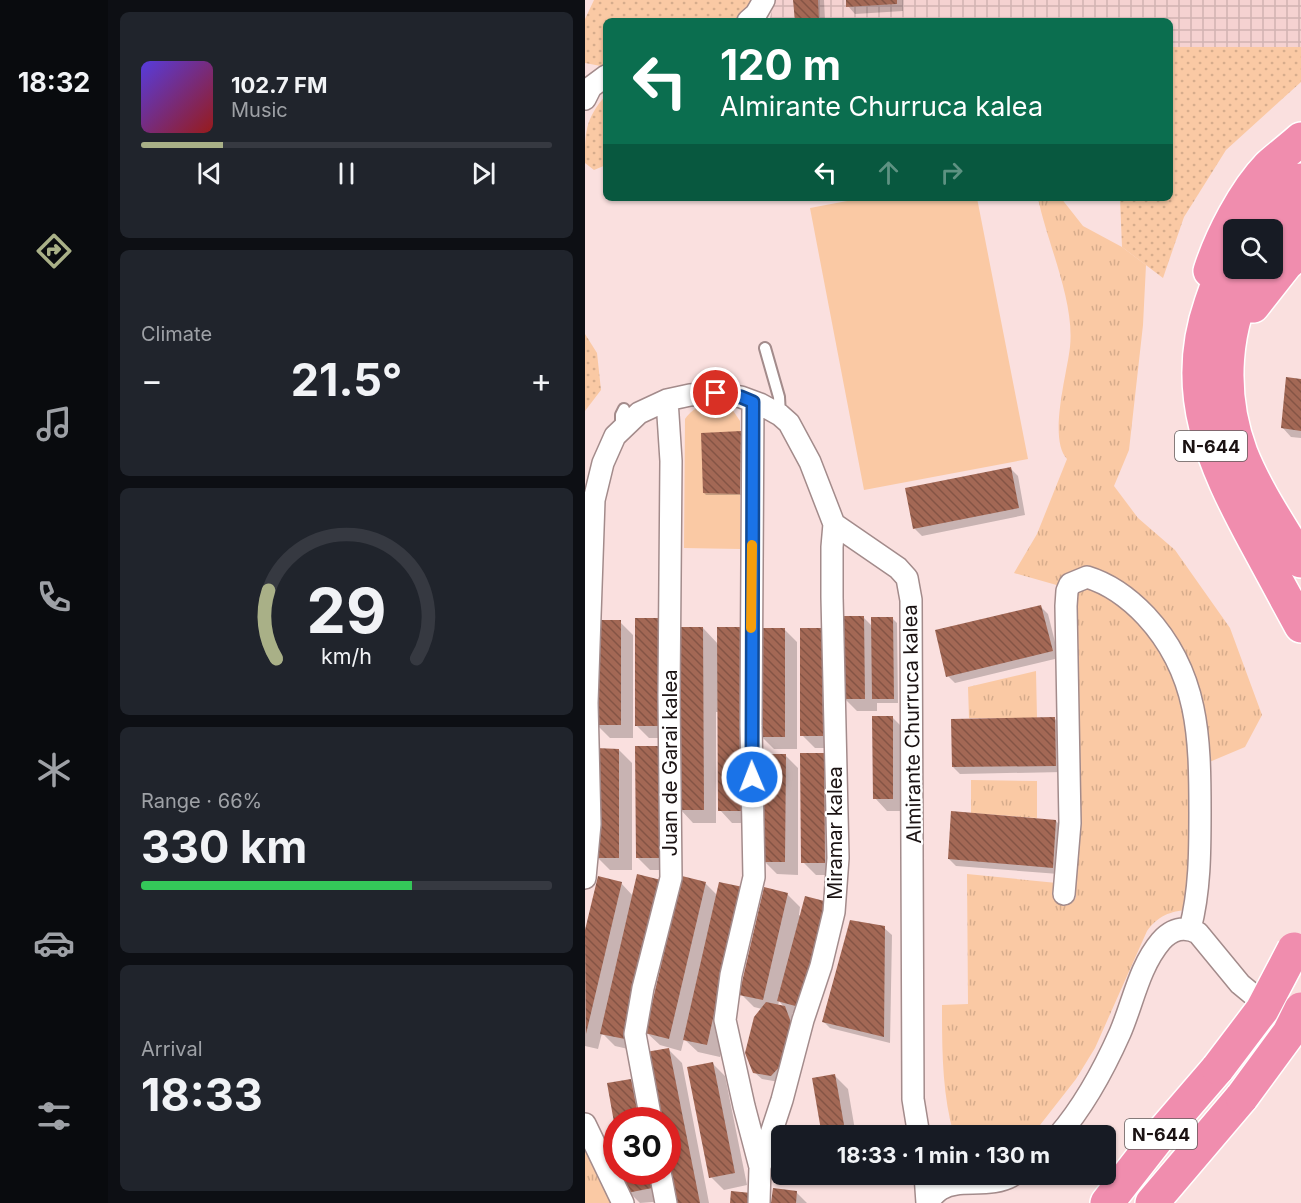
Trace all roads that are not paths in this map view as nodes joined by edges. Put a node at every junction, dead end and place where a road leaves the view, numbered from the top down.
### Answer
1 (764, 0) edge
2 (751, 18) edge
3 (603, 78) edge
4 (585, 99) edge
5 (1301, 139) edge
6 (1301, 180) edge
7 (1301, 215) edge
8 (1258, 219) edge
9 (1283, 234) edge
10 (1301, 251) edge
11 (1223, 272) edge
12 (1251, 279) edge
13 (1201, 344) junction
14 (765, 348) dead end
15 (1227, 375) junction
16 (667, 400) junction
17 (753, 402) junction
18 (624, 409) dead end
19 (780, 415) junction
20 (621, 431) junction
21 (834, 524) junction
22 (1301, 561) edge
23 (1301, 626) edge
24 (585, 878) edge
25 (1064, 894) dead end
26 (1190, 930) junction
27 (1297, 939) edge
28 (1301, 1009) edge
29 (1301, 1023) edge
30 (649, 1107) edge
31 (585, 1124) edge
32 (917, 1125) edge
33 (1065, 1125) edge
34 (760, 1167) junction
35 (663, 1185) edge
36 (925, 1185) edge
37 (952, 1185) edge
38 (927, 1202) edge
39 (623, 1203) edge
40 (666, 1203) edge
41 (759, 1203) edge
42 (1107, 1203) edge
43 (1152, 1203) edge

1 - 2 street
3 - 4 street
5 - 13 highway
6 - 8 highway
7 - 9 highway
10 - 15 highway
11 - 13 highway, N-644
12 - 15 highway, N-644
13 - 23 highway, N-644
14 - 19 lane
15 - 22 highway, N-644
16 - 17 street
16 - 20 street
16 - 30 street, Juan de Garai kalea
17 - 19 street
17 - 34 street
18 - 20 lane
19 - 21 street
20 - 24 street
21 - 32 street, Almirante Churruca kalea
21 - 34 street, Miramar kalea
25 - 26 street
26 - 29 street
26 - 33 street
27 - 42 highway, N-644, bridge
28 - 43 highway, N-644, bridge
31 - 39 street
34 - 41 street
35 - 40 street
36 - 38 street
37 - 38 street

